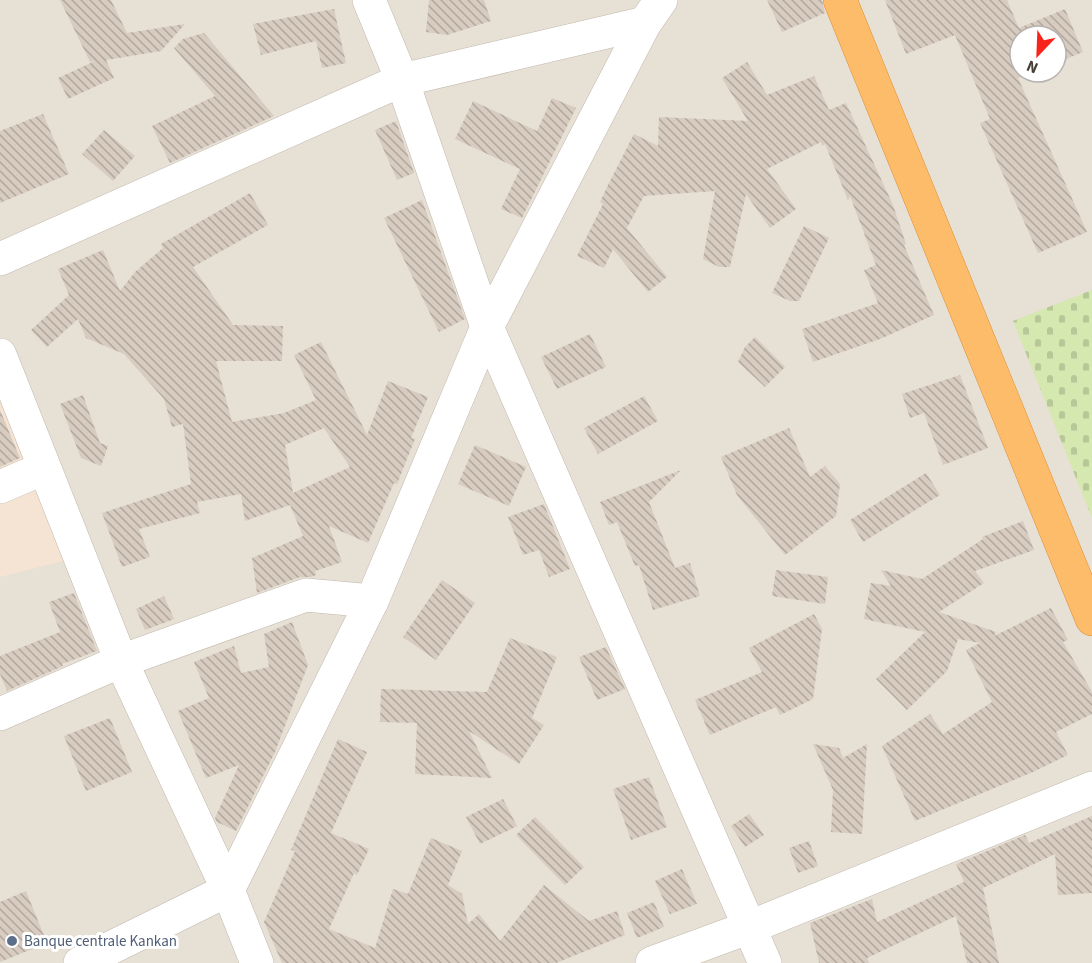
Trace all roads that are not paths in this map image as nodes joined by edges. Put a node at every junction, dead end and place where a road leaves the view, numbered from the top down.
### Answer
1 (369, 0) edge
2 (840, 0) edge
3 (653, 11) edge
4 (402, 80) junction
5 (0, 259) edge
6 (487, 327) junction
7 (0, 355) edge
8 (44, 468) junction
9 (0, 487) edge
10 (372, 601) junction
11 (1092, 619) edge
12 (121, 661) junction
13 (0, 714) edge
14 (1092, 788) edge
15 (228, 890) junction
16 (750, 927) junction
17 (80, 963) edge
18 (257, 963) edge
19 (652, 963) edge
20 (765, 963) edge

1 - 4 street
2 - 11 highway
3 - 4 street
3 - 6 street
4 - 5 street
4 - 6 street
6 - 10 street
6 - 16 street
7 - 8 street
8 - 9 street
8 - 12 street
10 - 12 street
10 - 15 street
12 - 13 street
12 - 15 street
14 - 16 street
15 - 17 street
15 - 18 street
16 - 19 street
16 - 20 street

